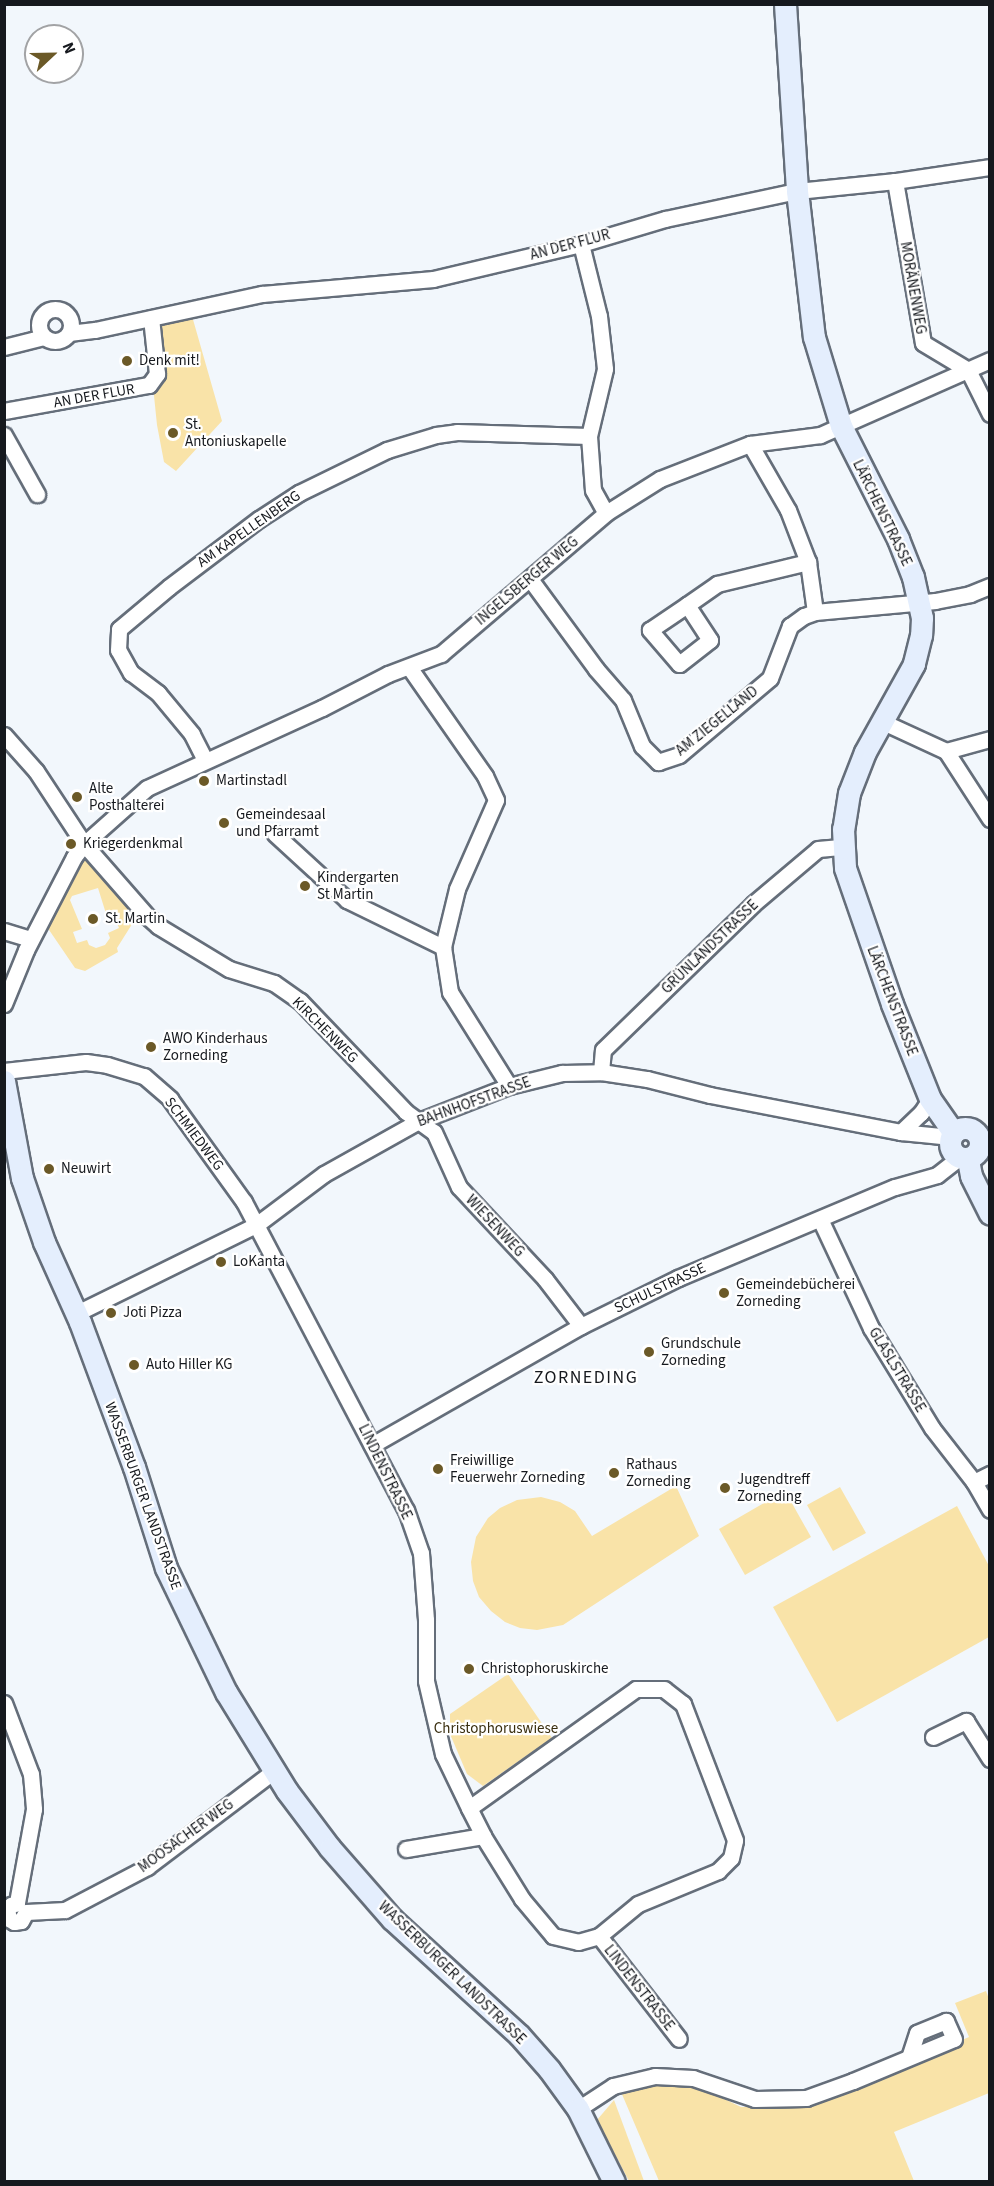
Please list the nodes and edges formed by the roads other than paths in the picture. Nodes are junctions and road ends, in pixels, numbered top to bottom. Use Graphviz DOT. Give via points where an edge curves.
graph roads {
  1 [pos="785,4"];
  2 [pos="990,167"];
  3 [pos="895,181"];
  4 [pos="797,191"];
  5 [pos="581,244"];
  6 [pos="151,318"];
  7 [pos="69,333"];
  8 [pos="44,337"];
  9 [pos="4,347"];
  10 [pos="990,360"];
  11 [pos="968,370"];
  12 [pos="4,411"];
  13 [pos="990,414"];
  14 [pos="841,426"];
  15 [pos="4,435"];
  16 [pos="589,436"];
  17 [pos="750,444"];
  18 [pos="37,494"];
  19 [pos="606,513"];
  20 [pos="808,562"];
  21 [pos="530,579"];
  22 [pos="990,586"];
  23 [pos="919,603"];
  24 [pos="687,605"];
  25 [pos="815,612"];
  26 [pos="409,667"];
  27 [pos="883,722"];
  28 [pos="4,735"];
  29 [pos="990,740"];
  30 [pos="946,751"];
  31 [pos="205,760"];
  32 [pos="990,819"];
  33 [pos="275,834"];
  34 [pos="84,844"];
  35 [pos="843,847"];
  36 [pos="4,931"];
  37 [pos="32,939"];
  38 [pos="443,947"];
  39 [pos="4,1004"];
  40 [pos="4,1071"];
  41 [pos="601,1072"];
  42 [pos="4,1081"];
  43 [pos="509,1086"];
  44 [pos="930,1098"];
  45 [pos="7,1112"];
  46 [pos="418,1121"];
  47 [pos="901,1132"];
  48 [pos="952,1135"];
  49 [pos="984,1139"];
  50 [pos="963,1159"];
  51 [pos="990,1214"];
  52 [pos="820,1219"];
  53 [pos="256,1225"];
  54 [pos="76,1313"];
  55 [pos="581,1326"];
  56 [pos="372,1445"];
  57 [pos="990,1474"];
  58 [pos="974,1482"];
  59 [pos="990,1510"];
  60 [pos="4,1703"];
  61 [pos="933,1737"];
  62 [pos="990,1759"];
  63 [pos="274,1771"];
  64 [pos="469,1808"];
  65 [pos="483,1836"];
  66 [pos="406,1849"];
  67 [pos="22,1908"];
  68 [pos="6,1919"];
  69 [pos="599,1936"];
  70 [pos="679,2039"];
  71 [pos="909,2057"];
  72 [pos="578,2109"];
  73 [pos="614,2181"];
  1 -- 4 [label="street, LÄRCHENSTRASSE"];
  2 -- 3 [label="street, AN DER FLUR"];
  3 -- 4 [label="street, AN DER FLUR"];
  3 -- 11 [label="street, MORÄNENWEG" via="923,343"];
  4 -- 5 [label="street, AN DER FLUR" via="665,219"];
  4 -- 14 [label="street, LÄRCHENSTRASSE" via="814,337"];
  5 -- 6 [label="street, AN DER FLUR" via="433,279 262,294"];
  5 -- 16 [label="street" via="599,316 605,369"];
  6 -- 7 [label="street, AN DER FLUR"];
  6 -- 12 [label="street, AN DER FLUR" via="157,374 149,385"];
  7 -- 8 [label="street, AN DER FLUR" via="58,341"];
  7 -- 8 [label="street" via="68,316 53,309 39,323"];
  8 -- 9 [label="street, AN DER FLUR"];
  10 -- 11 [label="street, INGELSBERGER WEG"];
  11 -- 13 [label="street"];
  11 -- 14 [label="street, INGELSBERGER WEG"];
  14 -- 17 [label="street, INGELSBERGER WEG" via="820,435"];
  14 -- 23 [label="street, LÄRCHENSTRASSE" via="898,538"];
  15 -- 18 [label="street"];
  16 -- 19 [label="street" via="593,490"];
  16 -- 31 [label="street, AM KAPELLENBERG" via="457,432 402,445 350,466 259,519 119,629 118,650 131,673 158,693 192,734"];
  17 -- 19 [label="street, INGELSBERGER WEG" via="660,479"];
  17 -- 20 [label="street" via="788,510"];
  19 -- 21 [label="street, INGELSBERGER WEG"];
  20 -- 24 [label="street" via="717,584"];
  20 -- 25 [label="street"];
  21 -- 25 [label="street, AM ZIEGELLAND" via="623,700 642,746 658,762 679,755 770,678 790,626"];
  21 -- 26 [label="street, INGELSBERGER WEG" via="441,654"];
  22 -- 23 [label="street, AM ZIEGELLAND" via="970,594"];
  23 -- 25 [label="street, AM ZIEGELLAND"];
  23 -- 27 [label="street, LÄRCHENSTRASSE" via="922,618 918,650"];
  26 -- 31 [label="street, INGELSBERGER WEG"];
  26 -- 38 [label="street" via="484,776 496,800 457,889"];
  27 -- 30 [label="street"];
  27 -- 35 [label="street, LÄRCHENSTRASSE" via="855,774 846,808"];
  28 -- 34 [label="street, KIRCHENWEG" via="36,771"];
  29 -- 30 [label="street"];
  30 -- 32 [label="street"];
  31 -- 34 [label="street, INGELSBERGER WEG" via="147,788"];
  33 -- 38 [label="street" via="347,900"];
  34 -- 37 [label="street, INGELSBERGER WEG" via="64,874"];
  34 -- 46 [label="street, KIRCHENWEG" via="158,926 229,969 274,984 300,1001"];
  35 -- 41 [label="street, GRÜNLANDSTRASSE" via="818,849 753,904 603,1050"];
  35 -- 44 [label="street, LÄRCHENSTRASSE" via="851,891"];
  36 -- 37 [label="street"];
  37 -- 39 [label="street, INGELSBERGER WEG"];
  38 -- 43 [label="street" via="450,992"];
  40 -- 53 [label="street, SCHMIEDWEG" via="86,1062 144,1076 170,1099 244,1202"];
  41 -- 43 [label="street, BAHNHOFSTRASSE" via="562,1073"];
  41 -- 47 [label="street, BAHNHOFSTRASSE"];
  42 -- 45 [label="street, WASSERBURGER LANDSTRASSE"];
  43 -- 46 [label="street, BAHNHOFSTRASSE"];
  44 -- 47 [label="street"];
  44 -- 48 [label="street, LÄRCHENSTRASSE"];
  45 -- 54 [label="street, WASSERBURGER LANDSTRASSE" via="31,1206"];
  46 -- 53 [label="street, BAHNHOFSTRASSE" via="324,1174"];
  46 -- 55 [label="street, WIESENWEG" via="434,1132 459,1187 545,1280"];
  47 -- 48 [label="street, BAHNHOFSTRASSE"];
  48 -- 49 [label="street" via="969,1128"];
  48 -- 50 [label="street" via="952,1150"];
  49 -- 50 [label="street" via="978,1154"];
  50 -- 51 [label="street"];
  50 -- 52 [label="street, SCHULSTRASSE" via="937,1176 895,1187"];
  52 -- 55 [label="street, SCHULSTRASSE" via="678,1278"];
  52 -- 58 [label="street, GLASLSTRASSE" via="871,1328 932,1428"];
  53 -- 54 [label="street, BAHNHOFSTRASSE"];
  53 -- 56 [label="street, LINDENSTRASSE"];
  54 -- 63 [label="street, WASSERBURGER LANDSTRASSE" via="134,1467 166,1568 226,1692"];
  55 -- 56 [label="street, SCHULSTRASSE"];
  56 -- 64 [label="street, LINDENSTRASSE" via="406,1510 421,1553 426,1681 443,1754"];
  57 -- 58 [label="street"];
  58 -- 59 [label="street, GLASLSTRASSE"];
  60 -- 67 [label="street" via="31,1774 34,1809"];
  61 -- 62 [label="street" via="966,1721"];
  63 -- 67 [label="street, MOOSACHER WEG" via="147,1867 65,1910"];
  63 -- 72 [label="street, WASSERBURGER LANDSTRASSE" via="330,1848 392,1920 519,2035"];
  64 -- 65 [label="street, LINDENSTRASSE"];
  64 -- 69 [label="street, LINDENSTRASSE" via="636,1689 664,1689 683,1704 735,1840 731,1858 718,1871 633,1906"];
  65 -- 66 [label="street"];
  65 -- 69 [label="street, LINDENSTRASSE" via="522,1899 553,1936 578,1942"];
  67 -- 68 [label="street" via="9,1907"];
  69 -- 70 [label="street, LINDENSTRASSE"];
  71 -- 72 [label="street" via="806,2098 755,2099 693,2078 655,2076 613,2086"];
  72 -- 73 [label="street, WASSERBURGER LANDSTRASSE"];
}
